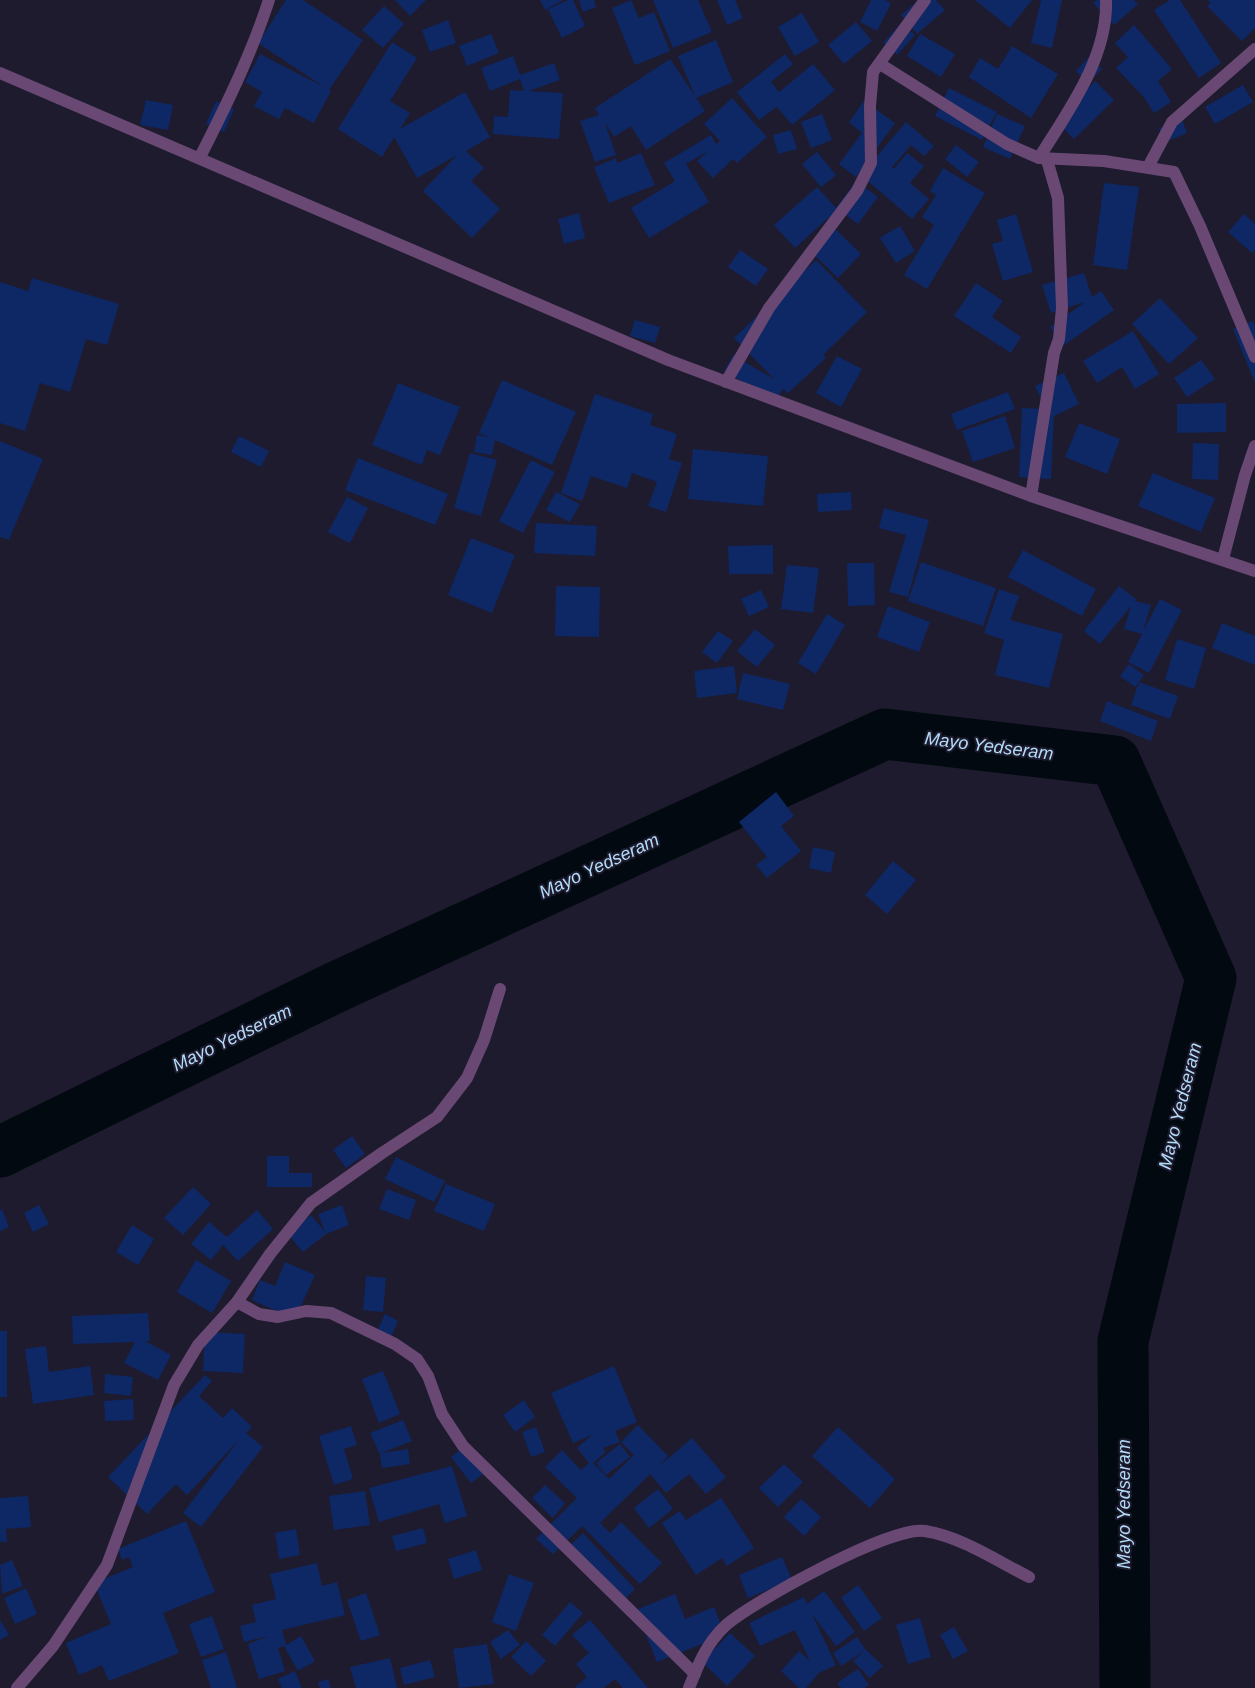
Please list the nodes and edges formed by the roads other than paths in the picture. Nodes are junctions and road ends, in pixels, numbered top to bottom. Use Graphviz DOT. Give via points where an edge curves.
graph roads {
  1 [pos="269,0"];
  2 [pos="925,0"];
  3 [pos="1106,0"];
  4 [pos="1255,49"];
  5 [pos="880,64"];
  6 [pos="0,73"];
  7 [pos="200,157"];
  8 [pos="1043,159"];
  9 [pos="1148,167"];
  10 [pos="1255,357"];
  11 [pos="726,382"];
  12 [pos="1255,446"];
  13 [pos="1031,496"];
  14 [pos="1223,560"];
  15 [pos="1255,571"];
  16 [pos="500,989"];
  17 [pos="237,1302"];
  18 [pos="1029,1578"];
  19 [pos="695,1674"];
  20 [pos="17,1688"];
  21 [pos="689,1688"];
  1 -- 7 [label="street" via="232,95"];
  2 -- 5 [label="street"];
  3 -- 8 [label="street" via="1102,34 1089,72"];
  4 -- 9 [label="street" via="1172,122"];
  5 -- 8 [label="street" via="1007,144"];
  5 -- 11 [label="street" via="873,72 871,163 857,191 769,308"];
  6 -- 7 [label="street"];
  7 -- 11 [label="street" via="668,360"];
  8 -- 9 [label="street" via="1077,159"];
  8 -- 13 [label="street" via="1058,198 1062,308"];
  9 -- 10 [label="street" via="1174,172"];
  11 -- 13 [label="street"];
  12 -- 14 [label="street"];
  13 -- 14 [label="street"];
  14 -- 15 [label="street"];
  16 -- 17 [label="street" via="484,1040 467,1078 437,1118 311,1203"];
  17 -- 19 [label="street" via="259,1314 278,1317 306,1311 331,1313 395,1344 417,1359 428,1376 442,1414 463,1446"];
  17 -- 20 [label="street" via="198,1345 174,1385 107,1565 53,1646"];
  18 -- 19 [label="street" via="956,1540 924,1530 886,1537 765,1599 725,1626 702,1654"];
  19 -- 21 [label="street"];
}
